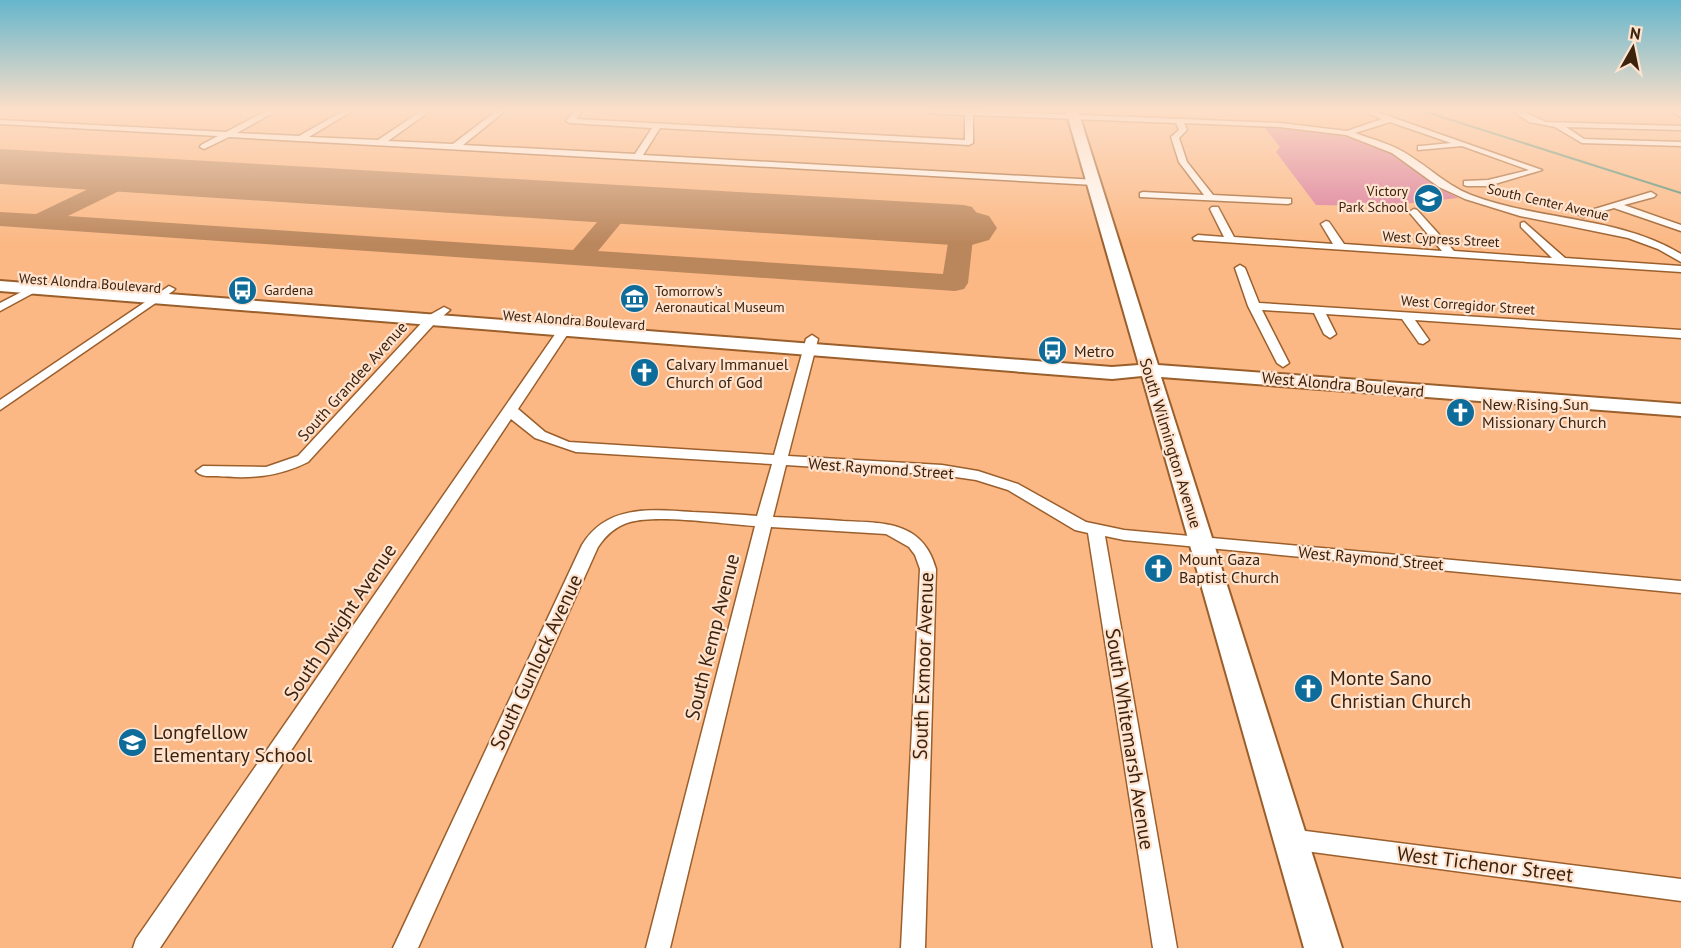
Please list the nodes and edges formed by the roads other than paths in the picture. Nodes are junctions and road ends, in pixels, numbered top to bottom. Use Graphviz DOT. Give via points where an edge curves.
graph roads {
  1 [pos="623,155"];
  2 [pos="1086,155"];
  3 [pos="1180,155"];
  4 [pos="1401,155"];
  5 [pos="1498,155"];
  6 [pos="638,156"];
  7 [pos="1094,182"];
  8 [pos="1467,183"];
  9 [pos="1143,195"];
  10 [pos="1651,195"];
  11 [pos="1210,197"];
  12 [pos="1288,201"];
  13 [pos="1614,205"];
  14 [pos="1215,209"];
  15 [pos="1414,212"];
  16 [pos="1582,214"];
  17 [pos="1326,224"];
  18 [pos="1524,225"];
  19 [pos="1681,228"];
  20 [pos="1198,238"];
  21 [pos="1231,241"];
  22 [pos="1341,248"];
  23 [pos="1451,254"];
  24 [pos="1681,260"];
  25 [pos="1563,261"];
  26 [pos="1240,268"];
  27 [pos="1681,269"];
  28 [pos="0,276"];
  29 [pos="0,286"];
  30 [pos="33,289"];
  31 [pos="162,294"];
  32 [pos="1254,306"];
  33 [pos="0,308"];
  34 [pos="1318,310"];
  35 [pos="438,315"];
  36 [pos="1406,316"];
  37 [pos="568,324"];
  38 [pos="1330,334"];
  39 [pos="1681,334"];
  40 [pos="1423,340"];
  41 [pos="811,344"];
  42 [pos="1283,363"];
  43 [pos="1148,370"];
  44 [pos="0,406"];
  45 [pos="511,410"];
  46 [pos="1681,410"];
  47 [pos="780,461"];
  48 [pos="203,471"];
  49 [pos="764,521"];
  50 [pos="1096,530"];
  51 [pos="1201,542"];
  52 [pos="1681,587"];
  53 [pos="1290,839"];
  54 [pos="1681,890"];
  55 [pos="145,948"];
  56 [pos="405,948"];
  57 [pos="658,948"];
  58 [pos="913,948"];
  59 [pos="1165,948"];
  60 [pos="1323,948"];
  1 -- 6 [label="street"];
  2 -- 7 [label="main road, South Wilmington Avenue"];
  3 -- 11 [label="street"];
  4 -- 24 [label="street, South Center Avenue" via="1442,185 1468,197 1520,213 1631,235 1662,247"];
  5 -- 8 [label="street" via="1538,170 1488,183"];
  6 -- 7 [label="street"];
  7 -- 43 [label="main road, South Wilmington Avenue"];
  9 -- 11 [label="street"];
  10 -- 13 [label="street"];
  11 -- 12 [label="street"];
  13 -- 16 [label="street"];
  13 -- 19 [label="street"];
  14 -- 21 [label="street"];
  15 -- 23 [label="street"];
  17 -- 22 [label="street"];
  18 -- 25 [label="street"];
  20 -- 21 [label="street, West Cypress Street"];
  21 -- 22 [label="street, West Cypress Street"];
  22 -- 23 [label="street, West Cypress Street"];
  23 -- 25 [label="street, West Cypress Street"];
  25 -- 27 [label="street, West Cypress Street"];
  26 -- 32 [label="street"];
  28 -- 31 [label="main road, West Alondra Boulevard"];
  29 -- 30 [label="main road, West Alondra Boulevard"];
  30 -- 31 [label="main road, West Alondra Boulevard"];
  30 -- 33 [label="street"];
  31 -- 35 [label="main road, West Alondra Boulevard"];
  31 -- 44 [label="street"];
  32 -- 34 [label="street, West Corregidor Street"];
  32 -- 42 [label="street"];
  34 -- 36 [label="street, West Corregidor Street"];
  34 -- 38 [label="street"];
  35 -- 37 [label="main road, West Alondra Boulevard"];
  35 -- 48 [label="street, South Grandee Avenue" via="303,459 283,470 261,474"];
  36 -- 39 [label="street, West Corregidor Street"];
  36 -- 40 [label="street"];
  37 -- 41 [label="main road, West Alondra Boulevard"];
  37 -- 45 [label="street, South Dwight Avenue"];
  41 -- 43 [label="main road, West Alondra Boulevard" via="1112,373"];
  41 -- 47 [label="street, South Kemp Avenue"];
  43 -- 46 [label="main road, West Alondra Boulevard"];
  43 -- 51 [label="main road, South Wilmington Avenue"];
  45 -- 47 [label="street, West Raymond Street" via="529,430 549,442 576,448"];
  45 -- 55 [label="street, South Dwight Avenue"];
  47 -- 49 [label="street, South Kemp Avenue"];
  47 -- 50 [label="street, West Raymond Street" via="942,470 978,477 1013,488 1081,526"];
  49 -- 56 [label="street, South Gunlock Avenue" via="648,514 613,522 599,531"];
  49 -- 57 [label="street, South Kemp Avenue"];
  49 -- 58 [label="street, South Exmoor Avenue" via="888,529 916,543 925,555 928,569"];
  50 -- 51 [label="street, West Raymond Street"];
  50 -- 59 [label="street, South Whitemarsh Avenue"];
  51 -- 52 [label="street, West Raymond Street"];
  51 -- 53 [label="main road, South Wilmington Avenue"];
  53 -- 54 [label="street, West Tichenor Street"];
  53 -- 60 [label="main road, South Wilmington Avenue"];
}
